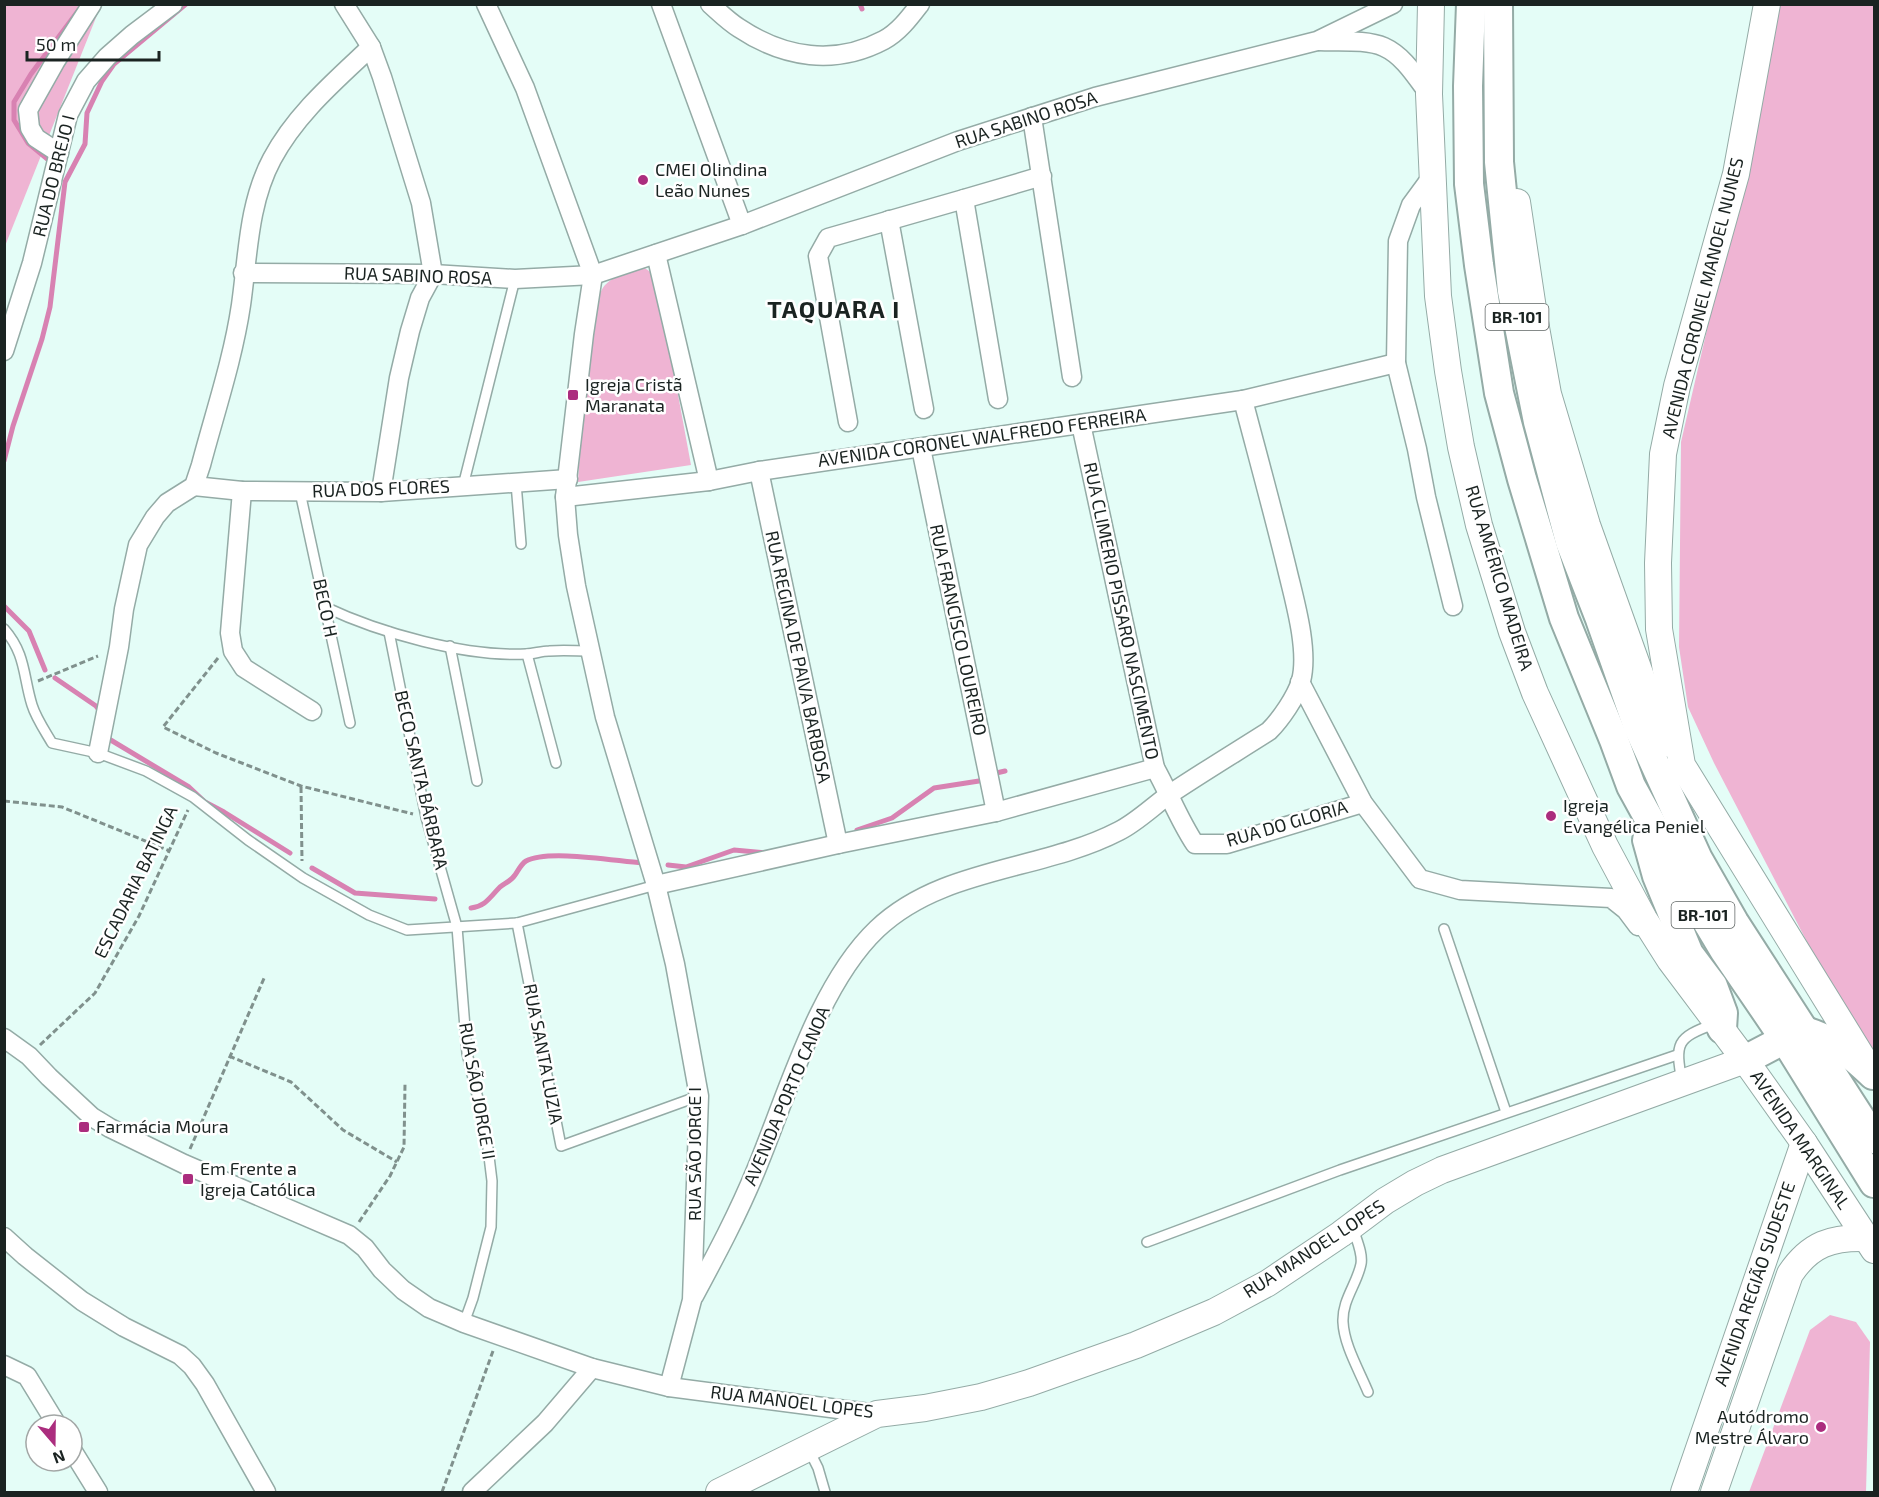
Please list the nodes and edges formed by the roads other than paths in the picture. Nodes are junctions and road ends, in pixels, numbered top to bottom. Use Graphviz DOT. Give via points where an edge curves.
graph roads {
  1 [pos="92,4"];
  2 [pos="173,4"];
  3 [pos="344,4"];
  4 [pos="486,4"];
  5 [pos="661,4"];
  6 [pos="710,4"];
  7 [pos="920,4"];
  8 [pos="1393,4"];
  9 [pos="1431,4"];
  10 [pos="1471,4"];
  11 [pos="1498,4"];
  12 [pos="1512,4"];
  13 [pos="1767,4"];
  14 [pos="1317,41"];
  15 [pos="371,47"];
  16 [pos="1429,94"];
  17 [pos="1032,117"];
  18 [pos="59,153"];
  19 [pos="1433,175"];
  20 [pos="1042,176"];
  21 [pos="964,199"];
  22 [pos="890,220"];
  23 [pos="742,225"];
  24 [pos="656,254"];
  25 [pos="243,273"];
  26 [pos="434,274"];
  27 [pos="593,274"];
  28 [pos="515,279"];
  29 [pos="4,351"];
  30 [pos="1396,363"];
  31 [pos="1072,377"];
  32 [pos="998,399"];
  33 [pos="1243,400"];
  34 [pos="924,409"];
  35 [pos="848,422"];
  36 [pos="1081,424"];
  37 [pos="921,448"];
  38 [pos="759,471"];
  39 [pos="568,479"];
  40 [pos="709,481"];
  41 [pos="516,483"];
  42 [pos="194,486"];
  43 [pos="463,486"];
  44 [pos="242,491"];
  45 [pos="300,492"];
  46 [pos="381,492"];
  47 [pos="565,497"];
  48 [pos="521,544"];
  49 [pos="1453,606"];
  50 [pos="325,607"];
  51 [pos="4,629"];
  52 [pos="389,632"];
  53 [pos="450,646"];
  54 [pos="591,651"];
  55 [pos="527,654"];
  56 [pos="1300,682"];
  57 [pos="312,711"];
  58 [pos="350,723"];
  59 [pos="98,753"];
  60 [pos="556,763"];
  61 [pos="1682,765"];
  62 [pos="1155,768"];
  63 [pos="477,781"];
  64 [pos="1631,786"];
  65 [pos="1170,794"];
  66 [pos="1363,803"];
  67 [pos="996,812"];
  68 [pos="838,844"];
  69 [pos="656,885"];
  70 [pos="517,923"];
  71 [pos="457,927"];
  72 [pos="1444,929"];
  73 [pos="1718,1024"];
  74 [pos="1793,1034"];
  75 [pos="4,1038"];
  76 [pos="1677,1055"];
  77 [pos="1745,1060"];
  78 [pos="1874,1077"];
  79 [pos="1682,1084"];
  80 [pos="699,1096"];
  81 [pos="1506,1112"];
  82 [pos="1875,1139"];
  83 [pos="1803,1143"];
  84 [pos="1875,1183"];
  85 [pos="1353,1226"];
  86 [pos="4,1237"];
  87 [pos="1148,1242"];
  88 [pos="1870,1244"];
  89 [pos="692,1300"];
  90 [pos="464,1323"];
  91 [pos="4,1365"];
  92 [pos="592,1368"];
  93 [pos="669,1387"];
  94 [pos="1368,1392"];
  95 [pos="50,1413"];
  96 [pos="877,1414"];
  97 [pos="808,1448"];
  98 [pos="84,1469"];
  99 [pos="98,1492"];
  100 [pos="266,1492"];
  101 [pos="472,1492"];
  102 [pos="719,1492"];
  103 [pos="825,1492"];
  104 [pos="1684,1492"];
  105 [pos="1714,1492"];
  1 -- 18 [label="street" via="27,110 36,138"];
  2 -- 18 [label="street, RUA DO BREJO I" via="132,34 86,81 68,115"];
  3 -- 15 [label="street"];
  4 -- 27 [label="street" via="525,88"];
  5 -- 23 [label="street"];
  6 -- 7 [label="street" via="738,28 761,40 799,55 831,57 885,40"];
  8 -- 14 [label="street, RUA SABINO ROSA"];
  9 -- 16 [label="street, RUA AMÉRICO MADEIRA"];
  10 -- 64 [label="main road, BR-101" via="1469,184 1499,393 1564,618"];
  11 -- 74 [label="main road, BR-101" via="1499,162 1512,291 1538,422 1570,542 1638,727 1698,859"];
  12 -- 61 [label="street" via="1508,108 1517,209 1548,394 1587,525 1648,696"];
  13 -- 61 [label="street, AVENIDA CORONEL MANOEL NUNES" via="1736,174 1677,386 1663,454 1659,629"];
  14 -- 16 [label="street, RUA SABINO ROSA" via="1383,47 1400,58"];
  14 -- 17 [label="street, RUA SABINO ROSA" via="1095,97"];
  15 -- 25 [label="street" via="318,97 291,128 272,159 260,186 248,233"];
  15 -- 26 [label="street" via="413,172"];
  16 -- 19 [label="street, RUA AMÉRICO MADEIRA"];
  17 -- 20 [label="street"];
  17 -- 23 [label="street, RUA SABINO ROSA" via="958,141"];
  18 -- 29 [label="street, RUA DO BREJO I" via="32,263"];
  19 -- 30 [label="street" via="1411,205 1398,241"];
  19 -- 73 [label="street, RUA AMÉRICO MADEIRA" via="1438,296 1459,436 1479,525 1512,632 1605,846 1670,960"];
  20 -- 21 [label="street"];
  20 -- 31 [label="street"];
  21 -- 22 [label="street"];
  21 -- 32 [label="street"];
  22 -- 34 [label="street"];
  22 -- 35 [label="street" via="828,238 818,256"];
  23 -- 24 [label="street, RUA SABINO ROSA"];
  24 -- 27 [label="street, RUA SABINO ROSA"];
  24 -- 40 [label="street"];
  25 -- 26 [label="street, RUA SABINO ROSA"];
  25 -- 42 [label="street" via="236,331"];
  26 -- 28 [label="street, RUA SABINO ROSA"];
  26 -- 46 [label="street" via="420,298 410,331"];
  27 -- 28 [label="street, RUA SABINO ROSA"];
  27 -- 39 [label="street, RUA SÃO JORGE I"];
  28 -- 43 [label="lane"];
  30 -- 33 [label="street, AVENIDA CORONEL WALFREDO FERREIRA"];
  30 -- 49 [label="street"];
  33 -- 36 [label="street, AVENIDA CORONEL WALFREDO FERREIRA"];
  33 -- 56 [label="street" via="1297,610"];
  36 -- 37 [label="street, AVENIDA CORONEL WALFREDO FERREIRA"];
  36 -- 62 [label="street, RUA CLIMERIO PISSARO NASCIMENTO"];
  37 -- 38 [label="street, AVENIDA CORONEL WALFREDO FERREIRA"];
  37 -- 67 [label="street, RUA FRANCISCO LOUREIRO"];
  38 -- 40 [label="street, AVENIDA CORONEL WALFREDO FERREIRA"];
  38 -- 68 [label="street, RUA REGINA DE PAIVA BARBOSA"];
  39 -- 41 [label="street, RUA DOS FLORES"];
  39 -- 47 [label="street, RUA SÃO JORGE I"];
  40 -- 47 [label="street, AVENIDA CORONEL WALFREDO FERREIRA"];
  41 -- 43 [label="street, RUA DOS FLORES"];
  41 -- 48 [label="lane"];
  42 -- 44 [label="street, RUA DOS FLORES"];
  42 -- 59 [label="street" via="167,503 138,545"];
  43 -- 46 [label="street, RUA DOS FLORES"];
  44 -- 45 [label="street, RUA DOS FLORES"];
  44 -- 57 [label="street" via="231,642 236,658 244,668"];
  45 -- 46 [label="street, RUA DOS FLORES"];
  45 -- 50 [label="lane, BECO H"];
  47 -- 54 [label="street, RUA SÃO JORGE I" via="575,578"];
  50 -- 52 [label="lane"];
  50 -- 58 [label="lane, BECO H"];
  51 -- 59 [label="lane" via="16,643 32,706 52,743"];
  52 -- 53 [label="lane"];
  52 -- 71 [label="lane, BECO SANTA BÁRBARA" via="426,817"];
  53 -- 55 [label="lane" via="487,653"];
  53 -- 63 [label="lane"];
  54 -- 55 [label="lane"];
  54 -- 69 [label="street, RUA SÃO JORGE I" via="605,717"];
  55 -- 60 [label="lane"];
  56 -- 65 [label="street, AVENIDA PORTO CANOA" via="1280,719 1269,730"];
  56 -- 66 [label="street"];
  59 -- 71 [label="lane" via="146,771 193,797 303,878 369,915 407,930"];
  61 -- 78 [label="street, AVENIDA CORONEL MANOEL NUNES"];
  62 -- 65 [label="street, RUA CLIMERIO PISSARO NASCIMENTO"];
  62 -- 67 [label="street"];
  64 -- 73 [label="main road" via="1657,876 1689,954 1713,987 1723,1013"];
  64 -- 74 [label="main road, BR-101" via="1724,950"];
  65 -- 66 [label="street, RUA DO GLORIA" via="1195,844 1227,844"];
  65 -- 89 [label="street, AVENIDA PORTO CANOA" via="1119,831 1065,852 940,889 877,929 847,965 814,1026 740,1209"];
  66 -- 73 [label="street" via="1420,879 1460,890 1611,898 1618,902 1689,1001"];
  67 -- 68 [label="street"];
  68 -- 69 [label="street"];
  69 -- 70 [label="lane"];
  69 -- 80 [label="street, RUA SÃO JORGE I"];
  70 -- 71 [label="lane"];
  70 -- 80 [label="lane, RUA SANTA LUZIA" via="561,1146"];
  71 -- 90 [label="lane, RUA SÃO JORGE II" via="467,1053 486,1132 492,1180 491,1227"];
  72 -- 81 [label="lane"];
  73 -- 76 [label="lane" via="1683,1039"];
  73 -- 77 [label="street, RUA AMÉRICO MADEIRA"];
  74 -- 77 [label="main road"];
  74 -- 78 [label="main road" via="1827,1038"];
  74 -- 82 [label="main road, BR-101"];
  74 -- 84 [label="main road, BR-101"];
  75 -- 90 [label="street, RUA MANOEL LOPES" via="29,1056 92,1117 183,1164 350,1235 403,1290 429,1308"];
  76 -- 79 [label="lane"];
  76 -- 81 [label="lane"];
  77 -- 79 [label="street, RUA MANOEL LOPES"];
  77 -- 83 [label="street, AVENIDA MARGINAL"];
  79 -- 85 [label="street, RUA MANOEL LOPES" via="1442,1170 1385,1201"];
  80 -- 89 [label="street, RUA SÃO JORGE I"];
  81 -- 87 [label="lane"];
  83 -- 88 [label="street, AVENIDA MARGINAL"];
  83 -- 104 [label="street, AVENIDA REGIÃO SUDESTE"];
  85 -- 94 [label="lane" via="1361,1264 1346,1300 1343,1320 1346,1338"];
  85 -- 96 [label="street, RUA MANOEL LOPES" via="1268,1283 1214,1312 1136,1345 981,1396"];
  86 -- 100 [label="street" via="82,1301 180,1355 192,1366"];
  88 -- 105 [label="street, AVENIDA REGIÃO SUDESTE" via="1836,1239 1806,1255 1790,1274"];
  89 -- 93 [label="street, RUA SÃO JORGE I"];
  90 -- 92 [label="street, RUA MANOEL LOPES"];
  91 -- 95 [label="street" via="27,1376"];
  92 -- 93 [label="street, RUA MANOEL LOPES"];
  92 -- 101 [label="street" via="545,1423"];
  93 -- 96 [label="street, RUA MANOEL LOPES"];
  96 -- 97 [label="street"];
  97 -- 102 [label="street"];
  97 -- 103 [label="lane"];
  98 -- 99 [label="street"];
}
